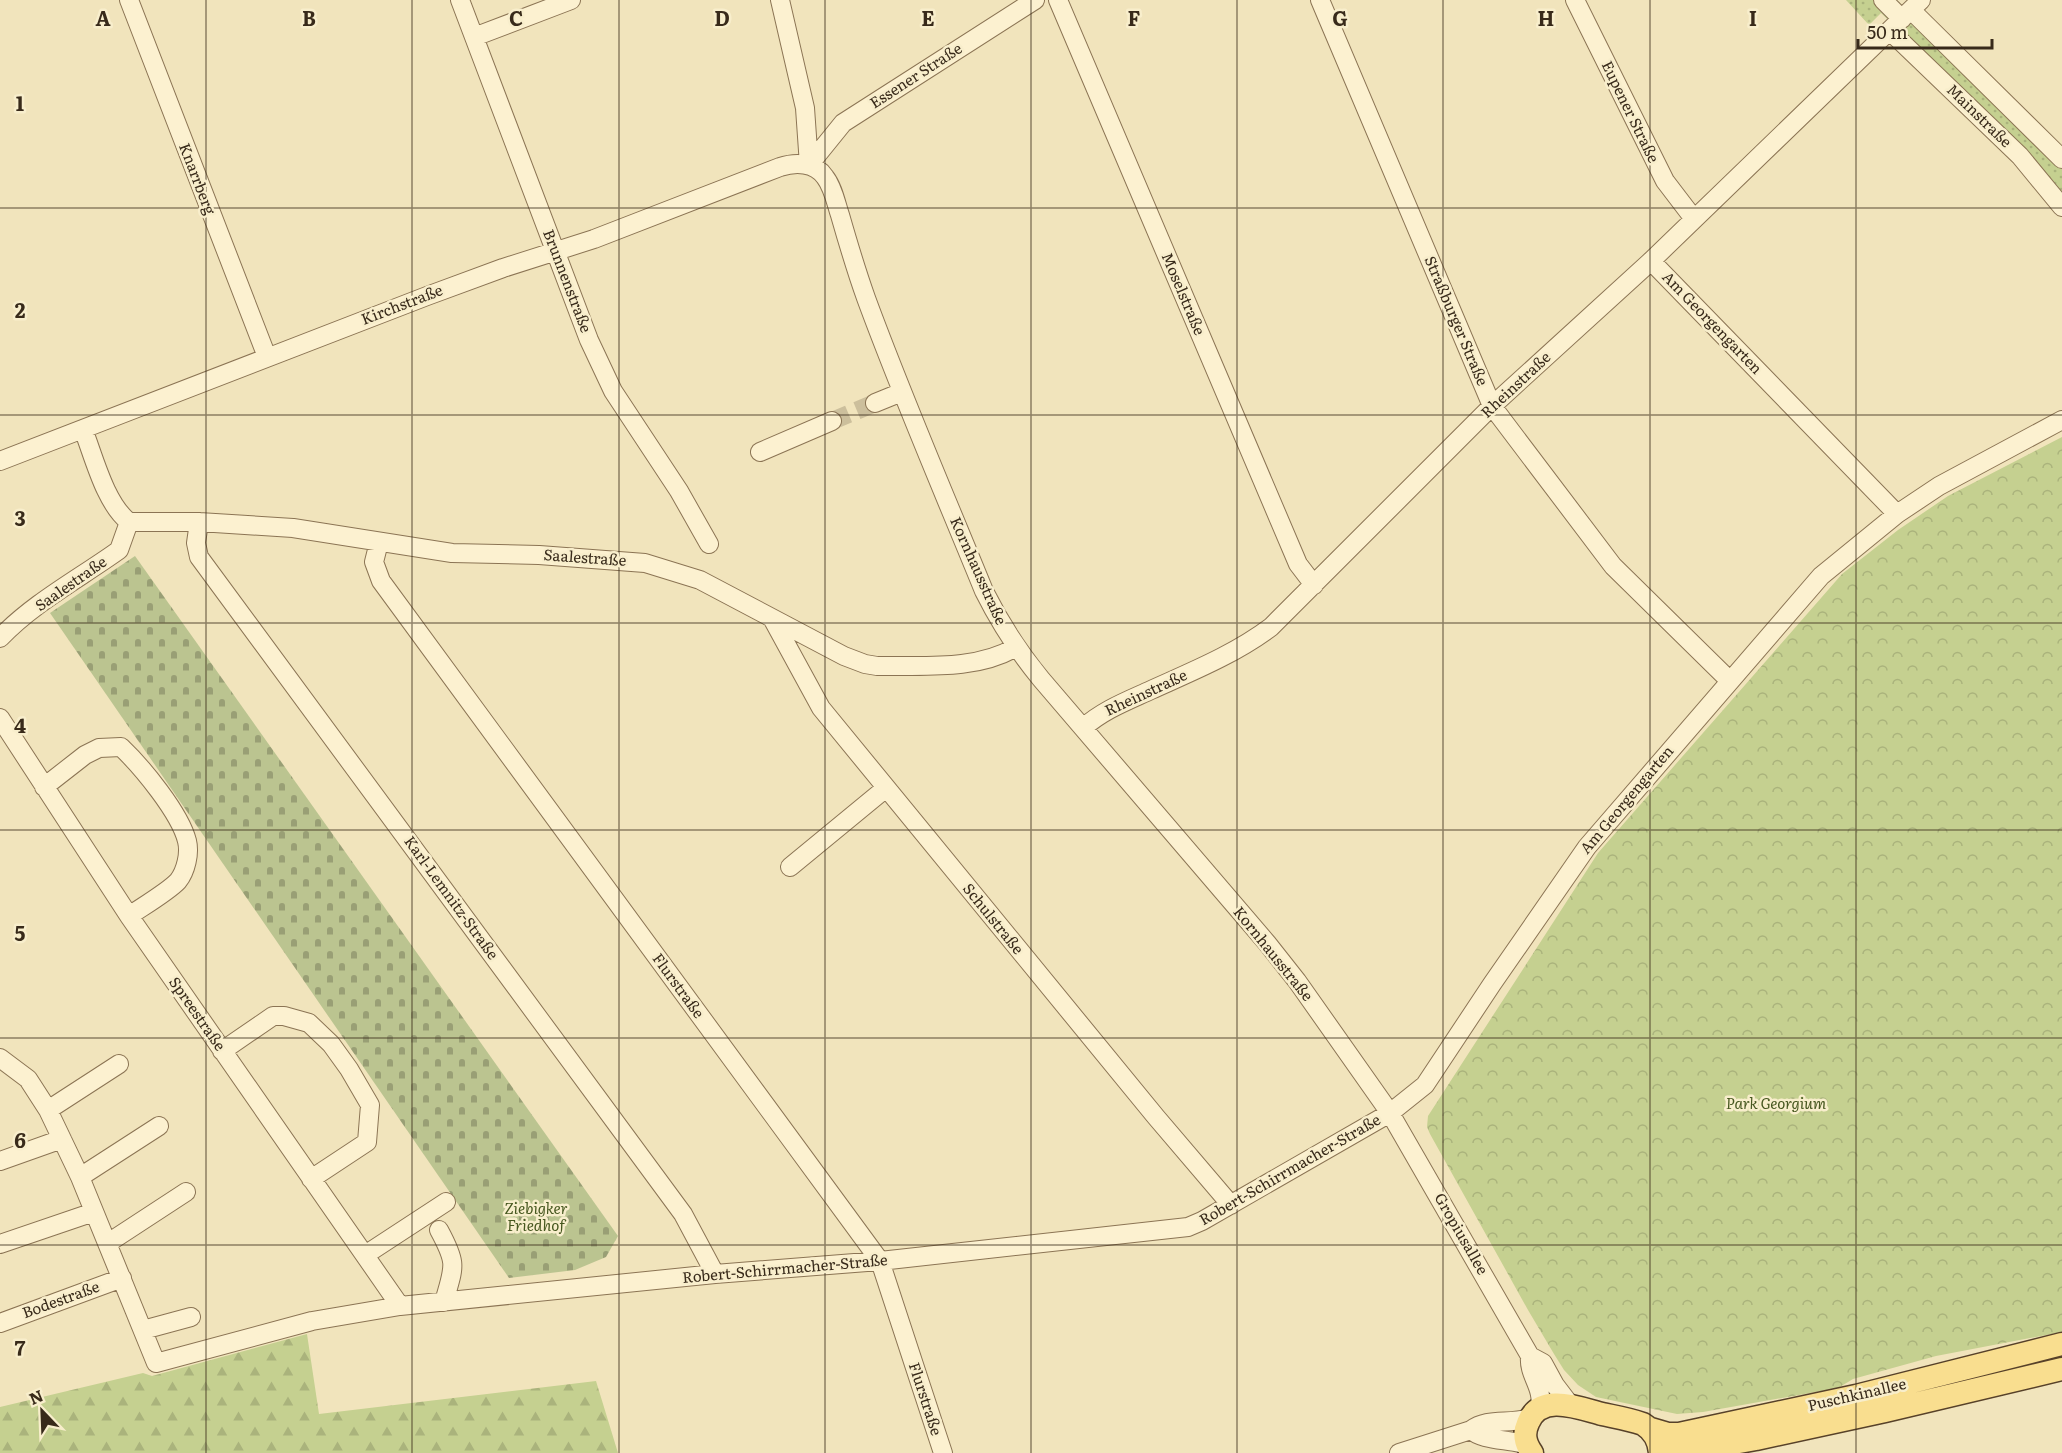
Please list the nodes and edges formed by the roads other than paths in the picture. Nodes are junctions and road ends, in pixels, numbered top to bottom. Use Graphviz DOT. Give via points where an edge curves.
graph roads {
  1 [pos="129,0"];
  2 [pos="460,0"];
  3 [pos="571,0"];
  4 [pos="780,0"];
  5 [pos="1035,0"];
  6 [pos="1058,0"];
  7 [pos="1320,0"];
  8 [pos="1575,0"];
  9 [pos="1883,0"];
  10 [pos="1906,15"];
  11 [pos="474,37"];
  12 [pos="2062,159"];
  13 [pos="809,165"];
  14 [pos="2062,207"];
  15 [pos="1694,219"];
  16 [pos="557,251"];
  17 [pos="1651,261"];
  18 [pos="267,357"];
  19 [pos="902,392"];
  20 [pos="875,403"];
  21 [pos="1492,406"];
  22 [pos="2062,420"];
  23 [pos="832,422"];
  24 [pos="83,429"];
  25 [pos="760,452"];
  26 [pos="0,461"];
  27 [pos="1897,514"];
  28 [pos="129,522"];
  29 [pos="199,522"];
  30 [pos="379,542"];
  31 [pos="709,544"];
  32 [pos="1314,585"];
  33 [pos="773,620"];
  34 [pos="0,638"];
  35 [pos="1016,647"];
  36 [pos="1729,680"];
  37 [pos="0,718"];
  38 [pos="1083,728"];
  39 [pos="44,787"];
  40 [pos="886,788"];
  41 [pos="790,867"];
  42 [pos="129,916"];
  43 [pos="222,1051"];
  44 [pos="0,1058"];
  45 [pos="119,1064"];
  46 [pos="48,1110"];
  47 [pos="1390,1113"];
  48 [pos="159,1126"];
  49 [pos="62,1139"];
  50 [pos="0,1161"];
  51 [pos="80,1177"];
  52 [pos="311,1179"];
  53 [pos="186,1192"];
  54 [pos="446,1202"];
  55 [pos="1231,1205"];
  56 [pos="94,1212"];
  57 [pos="439,1230"];
  58 [pos="108,1243"];
  59 [pos="0,1244"];
  60 [pos="365,1255"];
  61 [pos="880,1261"];
  62 [pos="715,1274"];
  63 [pos="122,1278"];
  64 [pos="444,1302"];
  65 [pos="400,1306"];
  66 [pos="191,1317"];
  67 [pos="0,1323"];
  68 [pos="144,1330"];
  69 [pos="2062,1344"];
  70 [pos="1530,1356"];
  71 [pos="2062,1369"];
  72 [pos="1570,1406"];
  73 [pos="1535,1413"];
  74 [pos="1651,1429"];
  75 [pos="1471,1430"];
  76 [pos="1530,1451"];
  77 [pos="943,1453"];
  78 [pos="1399,1453"];
  79 [pos="1660,1453"];
  80 [pos="1677,1453"];
  1 -- 18 [label="street, Knarrberg"];
  2 -- 11 [label="street, Brunnenstraße"];
  3 -- 11 [label="street"];
  4 -- 13 [label="street" via="805,108"];
  5 -- 13 [label="street, Essener Straße" via="843,123"];
  6 -- 32 [label="street, Moselstraße" via="1298,564"];
  7 -- 21 [label="street, Straßburger Straße"];
  8 -- 15 [label="street, Eupener Straße" via="1665,181"];
  9 -- 10 [label="street, Mainstraße"];
  10 -- 12 [label="street, Mainstraße"];
  10 -- 14 [label="street, Mainstraße"];
  10 -- 15 [label="street, Rheinstraße"];
  11 -- 16 [label="street, Brunnenstraße"];
  13 -- 16 [label="street, Kirchstraße" via="780,167"];
  13 -- 19 [label="street, Kornhausstraße" via="819,170 830,185 859,278"];
  15 -- 17 [label="street, Rheinstraße"];
  16 -- 18 [label="street, Kirchstraße"];
  16 -- 31 [label="street, Brunnenstraße" via="613,391"];
  17 -- 21 [label="street, Rheinstraße"];
  17 -- 27 [label="street, Am Georgengarten"];
  18 -- 24 [label="street, Kirchstraße"];
  19 -- 20 [label="street"];
  19 -- 35 [label="street, Kornhausstraße" via="984,591"];
  21 -- 32 [label="street, Rheinstraße"];
  21 -- 36 [label="street, Straßburger Straße" via="1613,567"];
  22 -- 27 [label="street, Am Georgengarten" via="1939,486"];
  23 -- 25 [label="street"];
  24 -- 26 [label="street, Kirchstraße"];
  24 -- 28 [label="street" via="114,505"];
  27 -- 36 [label="street, Am Georgengarten" via="1821,576"];
  28 -- 29 [label="street, Saalestraße"];
  28 -- 34 [label="street, Saalestraße" via="119,550 46,600"];
  29 -- 30 [label="street, Saalestraße" via="293,528"];
  29 -- 62 [label="street, Karl-Lemnitz-Straße" via="199,557 683,1214"];
  30 -- 33 [label="street, Saalestraße" via="452,553 645,563 700,580"];
  30 -- 61 [label="street, Flurstraße" via="374,562 381,581"];
  32 -- 38 [label="street, Rheinstraße" via="1257,637 1105,711"];
  33 -- 35 [label="street, Saalestraße" via="854,661 877,666 987,660"];
  33 -- 40 [label="street, Schulstraße" via="821,708"];
  35 -- 38 [label="street, Kornhausstraße"];
  36 -- 47 [label="street, Am Georgengarten" via="1587,847 1435,1073"];
  37 -- 39 [label="street, Spreestraße"];
  38 -- 47 [label="street, Kornhausstraße" via="1267,943"];
  39 -- 42 [label="street, Spreestraße"];
  39 -- 42 [label="street" via="85,755 99,748 121,747 179,820 188,842 185,867 178,881"];
  40 -- 41 [label="street"];
  40 -- 55 [label="street, Schulstraße"];
  42 -- 43 [label="street, Spreestraße"];
  43 -- 52 [label="street, Spreestraße"];
  43 -- 52 [label="street" via="273,1016 284,1016 309,1023 349,1069 370,1105 366,1142"];
  44 -- 46 [label="street" via="28,1079"];
  45 -- 46 [label="street"];
  46 -- 49 [label="street"];
  47 -- 55 [label="street, Robert-Schirrmacher-Straße"];
  47 -- 70 [label="street, Gropiusallee"];
  48 -- 51 [label="street"];
  49 -- 50 [label="street"];
  49 -- 51 [label="street"];
  51 -- 56 [label="street"];
  52 -- 60 [label="street, Spreestraße"];
  53 -- 58 [label="street"];
  54 -- 60 [label="street"];
  55 -- 61 [label="street, Robert-Schirrmacher-Straße" via="1172,1231"];
  56 -- 58 [label="street"];
  56 -- 59 [label="street"];
  57 -- 64 [label="street" via="454,1267"];
  58 -- 63 [label="street"];
  60 -- 65 [label="street, Spreestraße"];
  61 -- 62 [label="street, Robert-Schirrmacher-Straße"];
  61 -- 77 [label="street, Flurstraße"];
  62 -- 64 [label="street, Robert-Schirrmacher-Straße"];
  63 -- 67 [label="street, Bodestraße"];
  63 -- 68 [label="street"];
  64 -- 65 [label="street, Robert-Schirrmacher-Straße"];
  65 -- 68 [label="street, Robert-Schirrmacher-Straße" via="312,1321 156,1363"];
  66 -- 68 [label="street"];
  69 -- 74 [label="main road, Puschkinallee" via="1747,1421 1679,1434"];
  70 -- 72 [label="street, Gropiusallee" via="1543,1363"];
  70 -- 73 [label="street, Gropiusallee" via="1529,1367 1542,1397"];
  71 -- 80 [label="main road, Puschkinallee" via="1886,1412"];
  72 -- 73 [label="main road, Puschkinallee" via="1555,1404"];
  72 -- 74 [label="main road, Puschkinallee" via="1632,1420"];
  73 -- 75 [label="street" via="1506,1423 1479,1424"];
  73 -- 76 [label="main road" via="1525,1433"];
  74 -- 79 [label="main road"];
  75 -- 76 [label="street" via="1476,1435 1515,1441"];
  75 -- 78 [label="street"];
}
